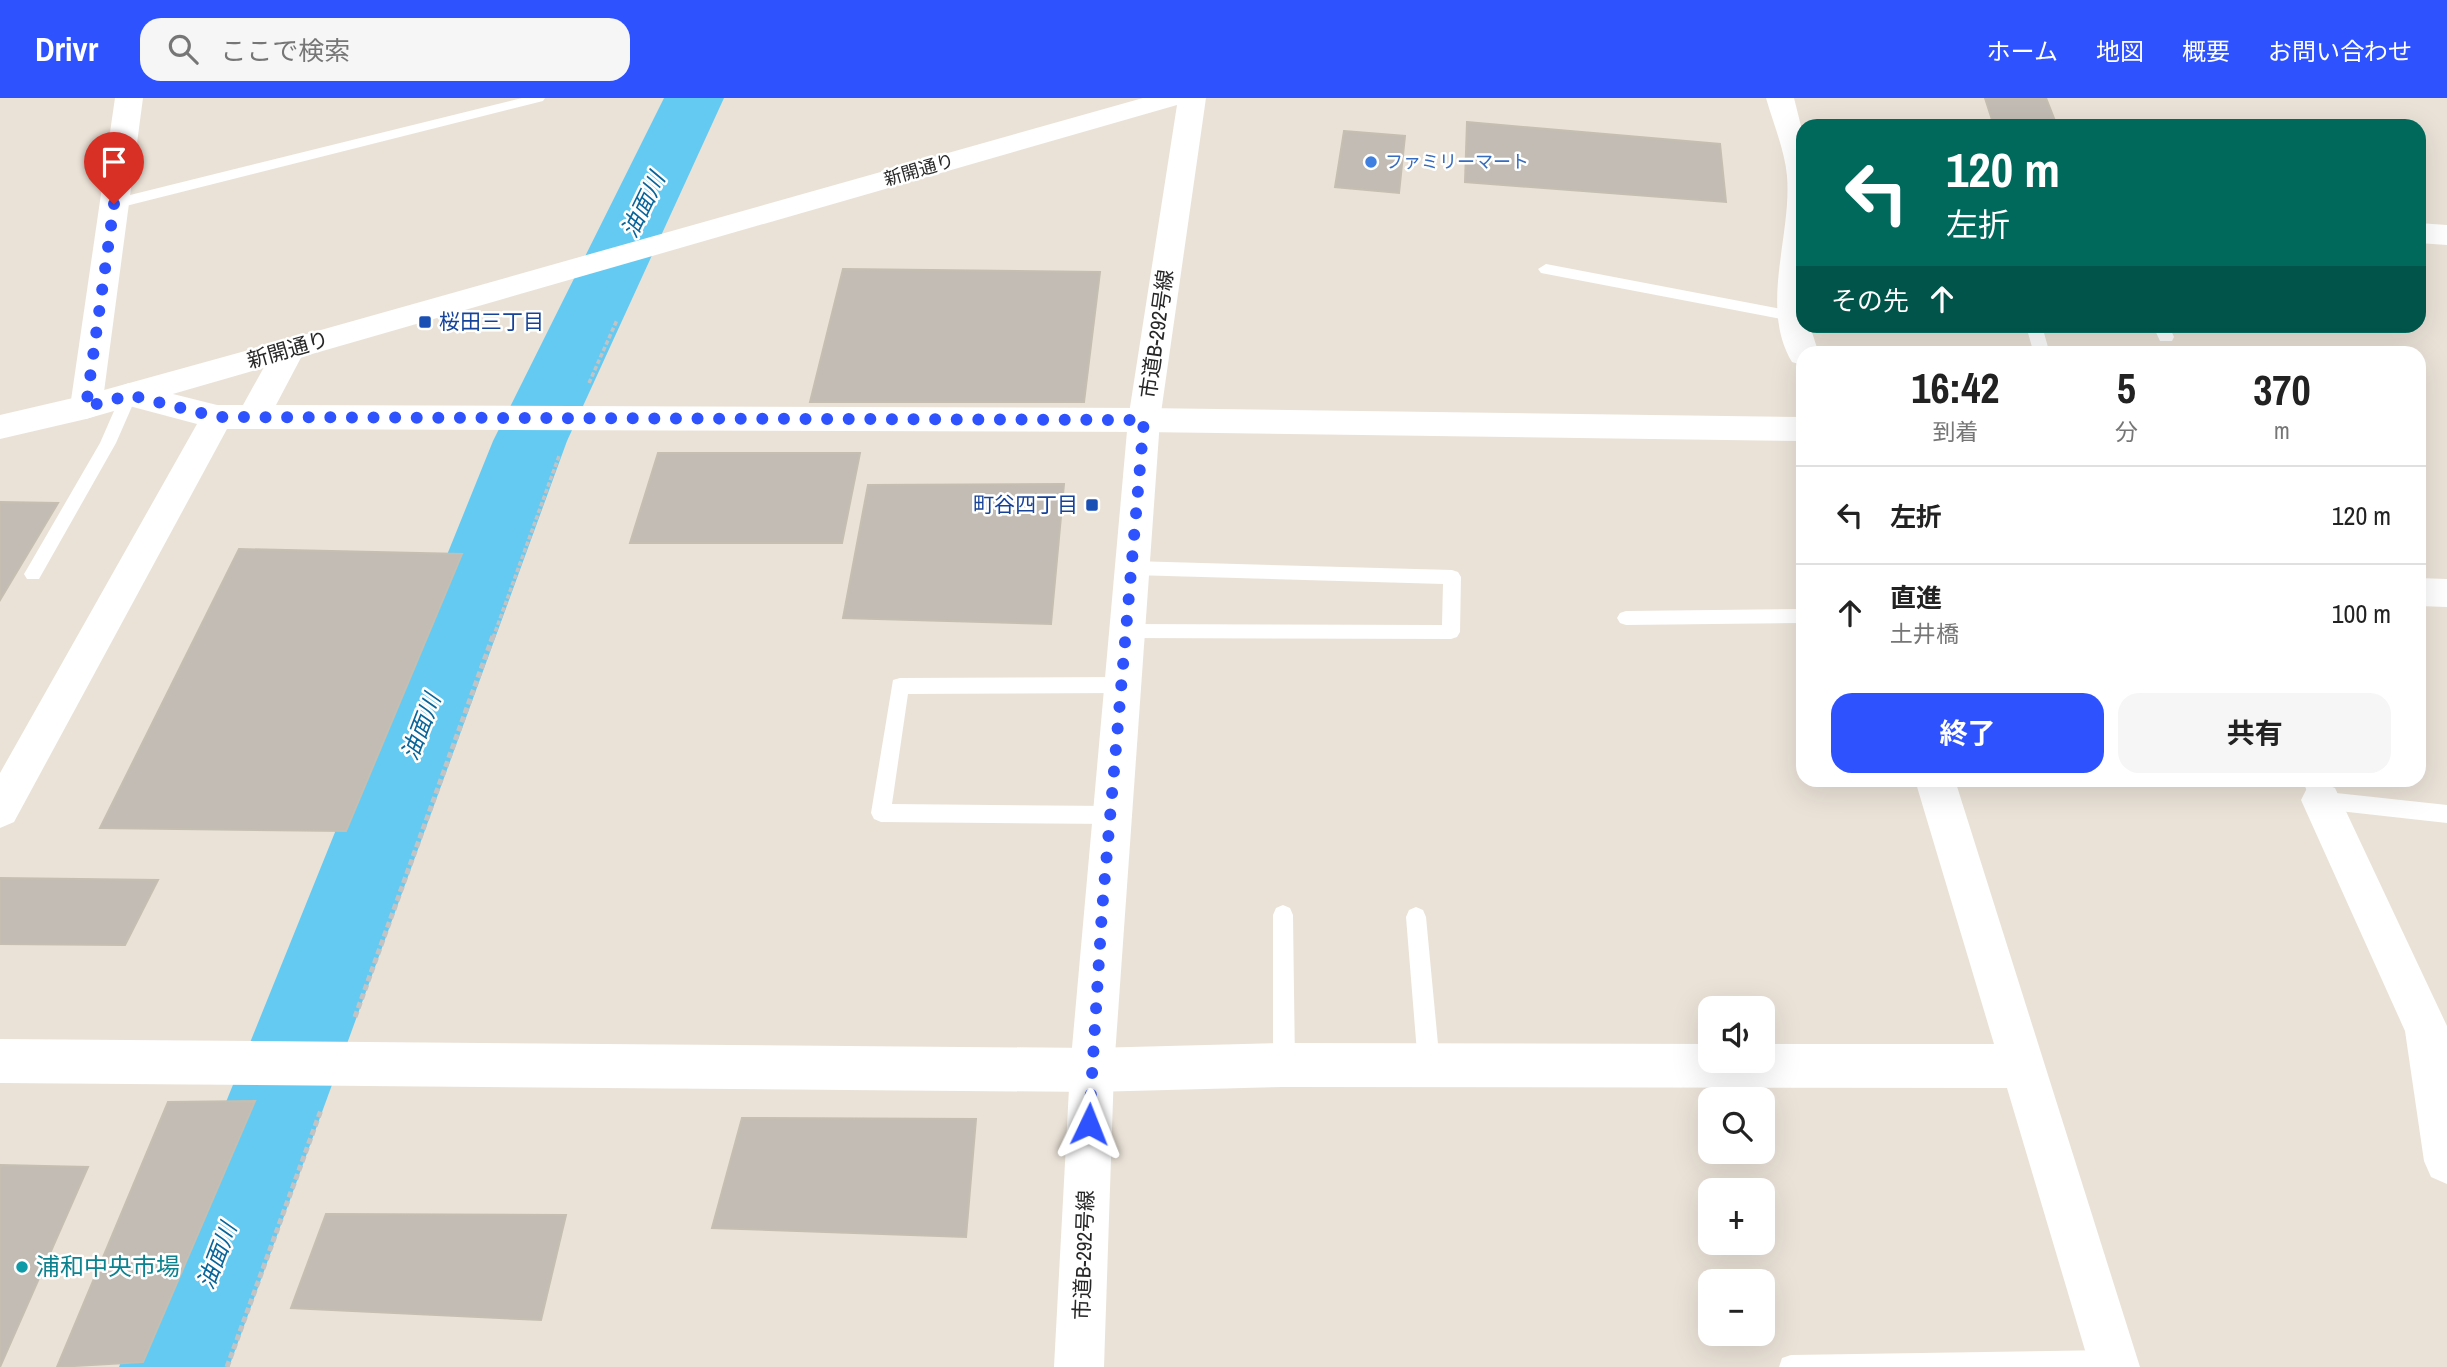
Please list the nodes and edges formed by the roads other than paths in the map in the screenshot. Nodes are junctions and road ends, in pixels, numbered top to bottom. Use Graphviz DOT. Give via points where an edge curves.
graph roads {
  1 [pos="129,98"];
  2 [pos="538,98"];
  3 [pos="1173,98"];
  4 [pos="1192,98"];
  5 [pos="1780,98"];
  6 [pos="1796,155"];
  7 [pos="114,204"];
  8 [pos="2426,234"];
  9 [pos="2447,235"];
  10 [pos="1796,260"];
  11 [pos="1546,269"];
  12 [pos="1792,316"];
  13 [pos="1796,330"];
  14 [pos="289,350"];
  15 [pos="130,395"];
  16 [pos="86,407"];
  17 [pos="217,417"];
  18 [pos="253,417"];
  19 [pos="1144,420"];
  20 [pos="0,427"];
  21 [pos="1796,429"];
  22 [pos="1132,568"];
  23 [pos="33,574"];
  24 [pos="2426,592"];
  25 [pos="2447,593"];
  26 [pos="1796,616"];
  27 [pos="1626,618"];
  28 [pos="1128,631"];
  29 [pos="1121,685"];
  30 [pos="1937,787"];
  31 [pos="2316,790"];
  32 [pos="0,810"];
  33 [pos="2447,814"];
  34 [pos="1110,816"];
  35 [pos="1283,915"];
  36 [pos="1416,917"];
  37 [pos="0,1061"];
  38 [pos="1284,1065"];
  39 [pos="1429,1065"];
  40 [pos="2023,1066"];
  41 [pos="1091,1070"];
  42 [pos="2447,1161"];
  43 [pos="2114,1364"];
  44 [pos="1079,1367"];
  45 [pos="1791,1367"];
  1 -- 7 [label="street"];
  2 -- 7 [label="lane"];
  3 -- 14 [label="street, 新開通り"];
  4 -- 19 [label="street, 市道B-292号線"];
  5 -- 6 [label="street"];
  7 -- 16 [label="street"];
  8 -- 9 [label="street"];
  10 -- 12 [label="street"];
  11 -- 12 [label="lane"];
  12 -- 13 [label="street"];
  14 -- 15 [label="street, 新開通り"];
  14 -- 18 [label="street"];
  15 -- 16 [label="street, 新開通り"];
  15 -- 17 [label="street"];
  15 -- 23 [label="lane" via="108,443"];
  16 -- 20 [label="street, 新開通り"];
  17 -- 18 [label="street"];
  17 -- 32 [label="street"];
  18 -- 19 [label="street"];
  19 -- 21 [label="street"];
  19 -- 22 [label="street, 市道B-292号線"];
  22 -- 28 [label="street, 市道B-292号線"];
  22 -- 28 [label="lane" via="1452,577 1451,632"];
  24 -- 25 [label="street"];
  26 -- 27 [label="lane"];
  28 -- 29 [label="street, 市道B-292号線"];
  29 -- 34 [label="street, 市道B-292号線"];
  29 -- 34 [label="lane" via="900,687 881,813"];
  30 -- 40 [label="street"];
  31 -- 33 [label="lane"];
  31 -- 42 [label="street" via="2427,1030"];
  34 -- 41 [label="street, 市道B-292号線"];
  35 -- 38 [label="lane"];
  36 -- 39 [label="lane"];
  37 -- 41 [label="street"];
  38 -- 39 [label="street"];
  38 -- 41 [label="street"];
  39 -- 40 [label="street"];
  40 -- 43 [label="street"];
  41 -- 44 [label="street, 市道B-292号線"];
  43 -- 45 [label="lane"];
}
